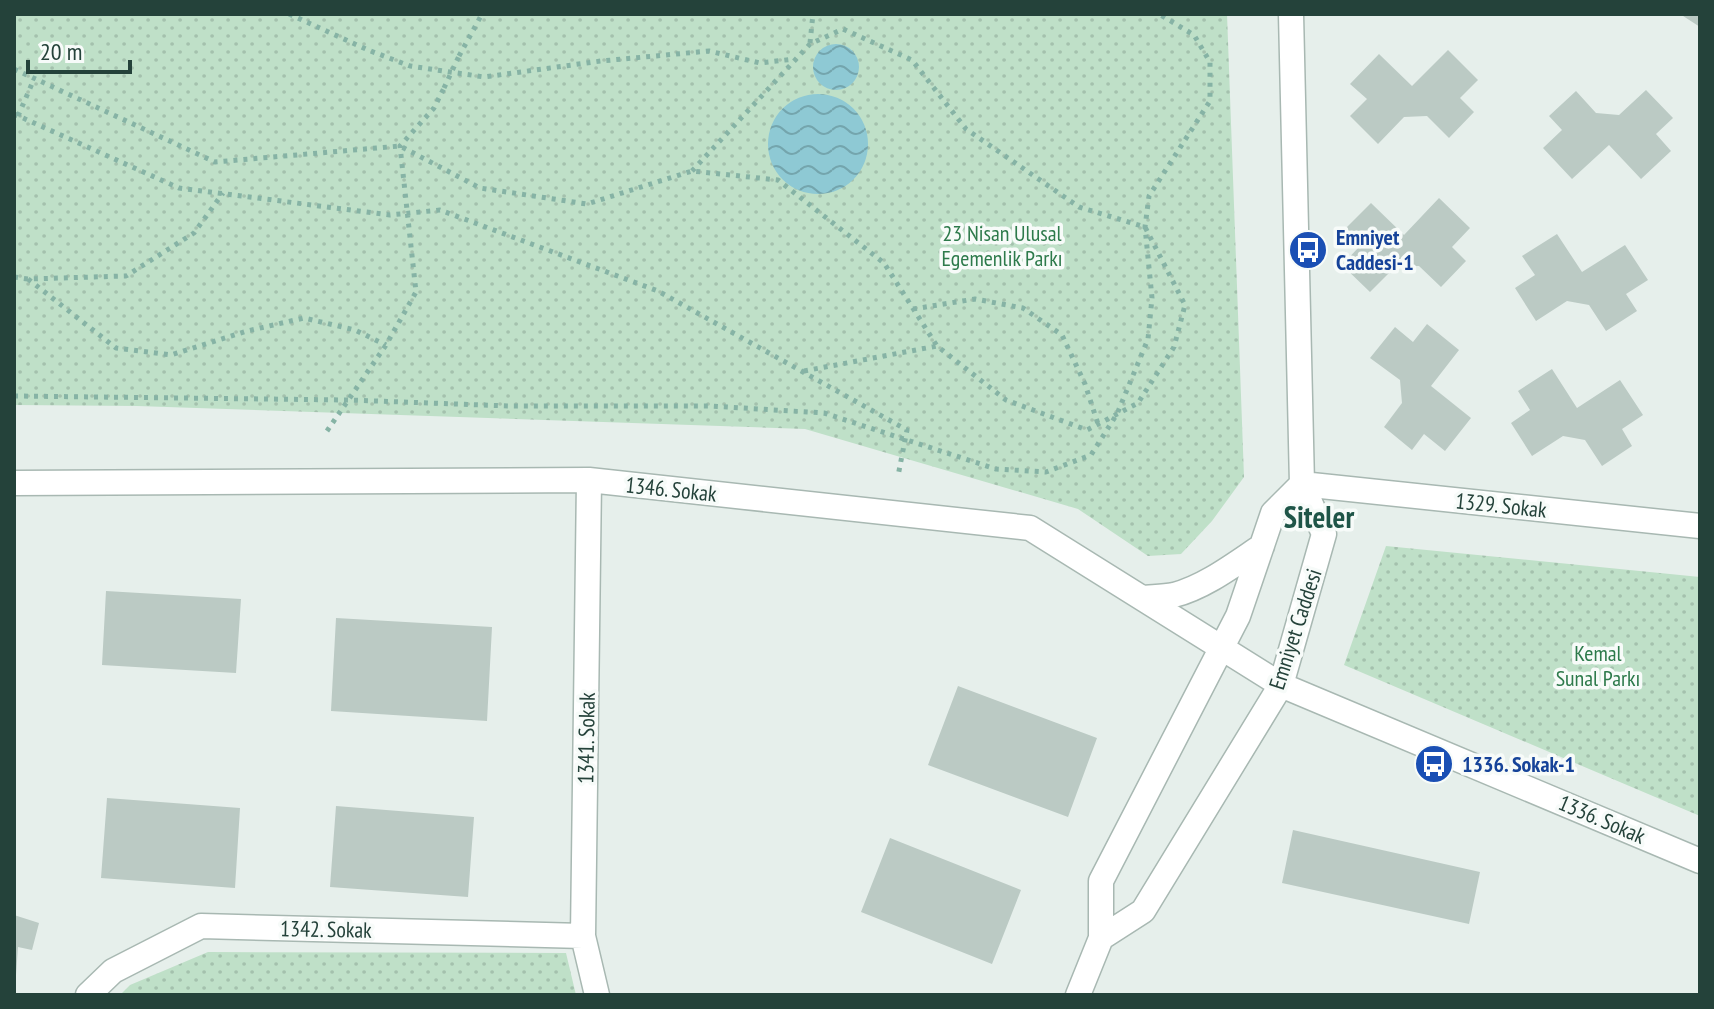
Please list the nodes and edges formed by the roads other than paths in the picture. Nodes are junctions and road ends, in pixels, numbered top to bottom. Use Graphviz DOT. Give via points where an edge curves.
graph roads {
  1 [pos="1291,14"];
  2 [pos="589,480"];
  3 [pos="14,483"];
  4 [pos="1302,484"];
  5 [pos="1700,526"];
  6 [pos="1262,546"];
  7 [pos="1142,598"];
  8 [pos="1222,648"];
  9 [pos="1281,685"];
  10 [pos="1700,861"];
  11 [pos="583,936"];
  12 [pos="1101,938"];
  13 [pos="88,995"];
  14 [pos="597,995"];
  15 [pos="1078,995"];
  1 -- 4 [label="street, Emniyet Caddesi"];
  2 -- 3 [label="street, 1346. Sokak"];
  2 -- 7 [label="street, 1346. Sokak" via="1030,528"];
  2 -- 11 [label="street, 1341. Sokak"];
  4 -- 5 [label="street, 1329. Sokak"];
  4 -- 6 [label="street" via="1273,513"];
  4 -- 9 [label="street, Emniyet Caddesi" via="1324,534"];
  6 -- 7 [label="street" via="1196,586"];
  6 -- 8 [label="street"];
  7 -- 8 [label="street, 1346. Sokak"];
  8 -- 9 [label="street, 1346. Sokak"];
  8 -- 12 [label="street" via="1101,881"];
  9 -- 10 [label="street, 1336. Sokak"];
  9 -- 12 [label="street, Emniyet Caddesi" via="1143,911"];
  11 -- 13 [label="street, 1342. Sokak" via="201,926 113,971"];
  11 -- 14 [label="street, 1341. Sokak"];
  12 -- 15 [label="street"];
}
